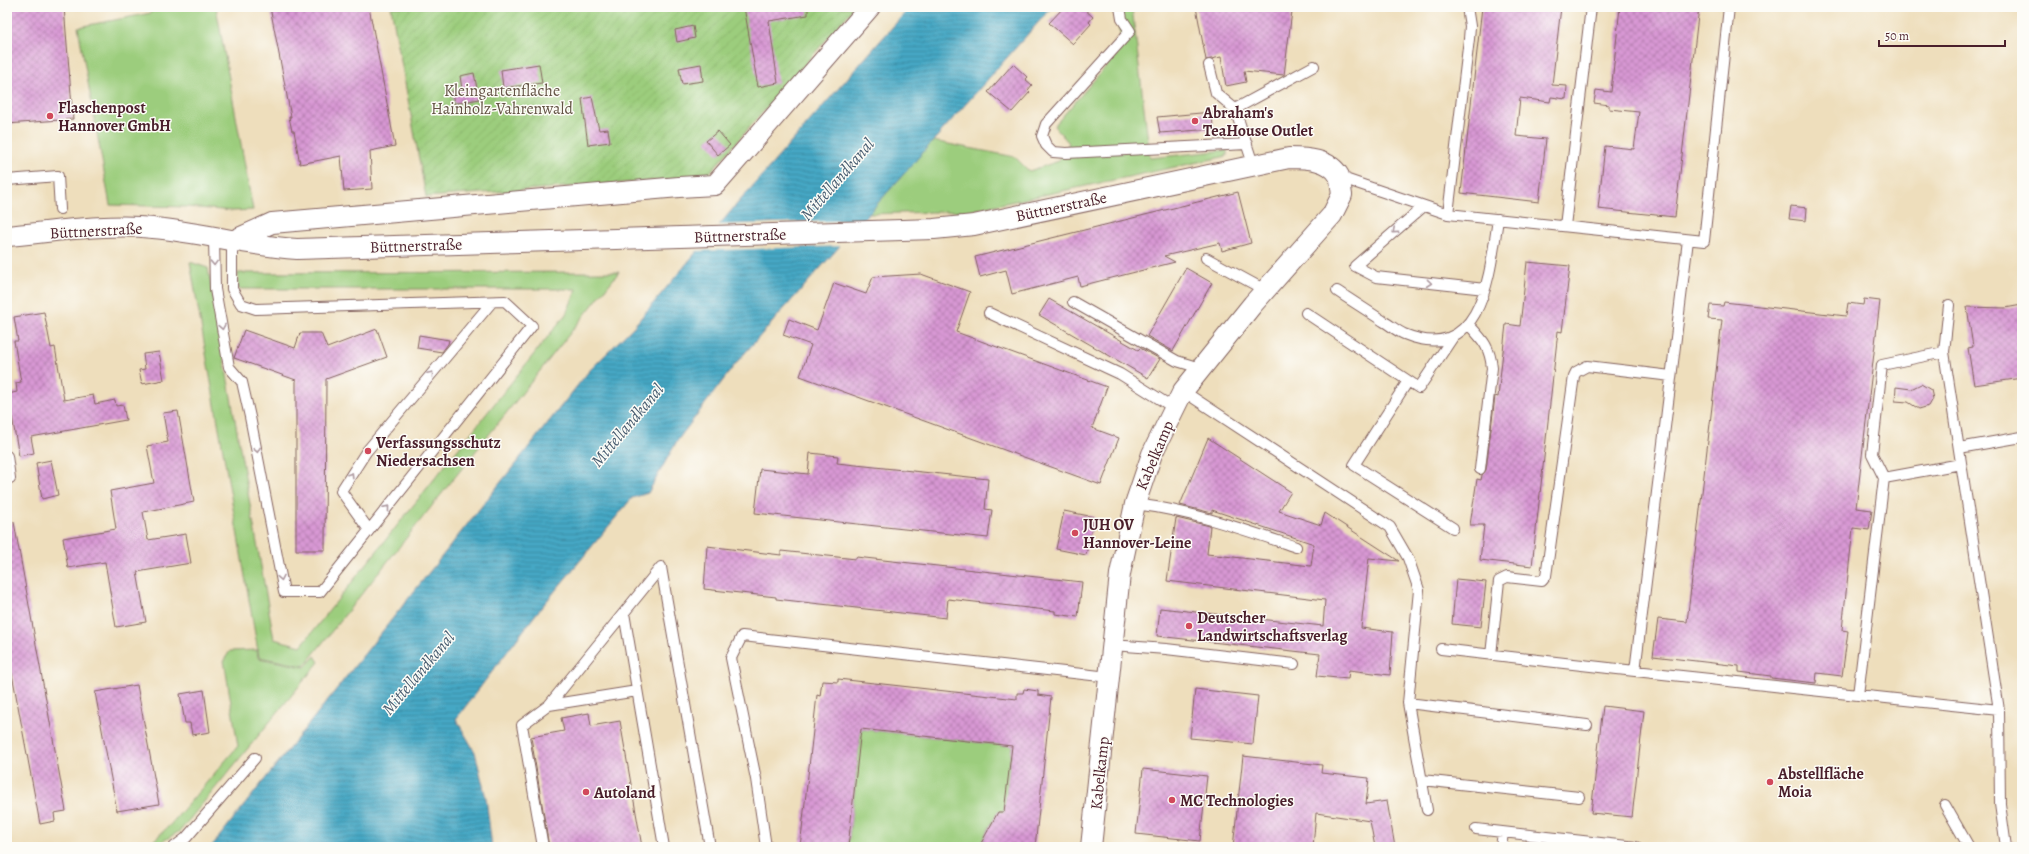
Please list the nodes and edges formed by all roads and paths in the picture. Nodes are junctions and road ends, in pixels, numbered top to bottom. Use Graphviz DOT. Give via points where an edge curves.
graph roads {
  1 [pos="870,7"];
  2 [pos="1120,7"];
  3 [pos="1467,7"];
  4 [pos="1591,7"];
  5 [pos="1729,7"];
  6 [pos="1209,65"];
  7 [pos="1314,66"];
  8 [pos="1235,109"];
  9 [pos="1247,144"];
  10 [pos="1253,164"];
  11 [pos="7,180"];
  12 [pos="1340,182"];
  13 [pos="1424,206"];
  14 [pos="60,209"];
  15 [pos="1448,214"];
  16 [pos="1498,219"];
  17 [pos="1565,226"];
  18 [pos="7,236"];
  19 [pos="223,239"];
  20 [pos="1688,240"];
  21 [pos="1206,258"];
  22 [pos="1485,289"];
  23 [pos="1265,290"];
  24 [pos="1337,291"];
  25 [pos="492,302"];
  26 [pos="1073,302"];
  27 [pos="1949,305"];
  28 [pos="1306,312"];
  29 [pos="989,313"];
  30 [pos="1469,325"];
  31 [pos="1453,337"];
  32 [pos="1944,352"];
  33 [pos="1200,368"];
  34 [pos="1671,376"];
  35 [pos="1408,380"];
  36 [pos="1179,400"];
  37 [pos="2022,437"];
  38 [pos="1959,448"];
  39 [pos="7,456"];
  40 [pos="1961,464"];
  41 [pos="1480,469"];
  42 [pos="1884,478"];
  43 [pos="7,479"];
  44 [pos="1135,504"];
  45 [pos="1452,528"];
  46 [pos="369,530"];
  47 [pos="1296,547"];
  48 [pos="624,613"];
  49 [pos="1112,645"];
  50 [pos="1441,649"];
  51 [pos="1492,655"];
  52 [pos="1294,664"];
  53 [pos="1635,671"];
  54 [pos="1109,677"];
  55 [pos="637,691"];
  56 [pos="1858,695"];
  57 [pos="1408,703"];
  58 [pos="549,705"];
  59 [pos="1998,710"];
  60 [pos="1587,725"];
  61 [pos="255,758"];
  62 [pos="1422,780"];
  63 [pos="1579,797"];
  64 [pos="1945,805"];
  65 [pos="1427,810"];
  66 [pos="1476,830"];
  67 [pos="1503,832"];
  68 [pos="174,847"];
  69 [pos="543,847"];
  70 [pos="664,847"];
  71 [pos="710,847"];
  72 [pos="766,847"];
  73 [pos="1091,847"];
  74 [pos="1501,847"];
  75 [pos="1636,847"];
  76 [pos="1969,847"];
  77 [pos="2006,847"];
  1 -- 19 [label="street, Büttnerstraße" via="715,185 272,223"];
  2 -- 9 [label="lane" via="1122,19 1130,31 1046,124 1042,136 1053,152"];
  3 -- 15 [label="lane" via="1469,39"];
  4 -- 17 [label="lane"];
  5 -- 20 [label="lane" via="1704,241"];
  6 -- 8 [label="lane" via="1216,94"];
  7 -- 8 [label="lane"];
  8 -- 9 [label="lane"];
  9 -- 10 [label="lane"];
  10 -- 12 [label="street, Büttnerstraße" via="1289,158 1308,158 1320,161 1332,169 1339,176"];
  10 -- 19 [label="street, Büttnerstraße" via="974,225 908,230 297,249 267,247"];
  11 -- 14 [label="lane" via="58,176"];
  12 -- 13 [label="lane" via="1348,180"];
  12 -- 23 [label="street, Kabelkamp" via="1342,195 1332,215"];
  13 -- 15 [label="lane"];
  13 -- 22 [label="lane, one-way" via="1355,266 1376,277"];
  15 -- 16 [label="lane"];
  16 -- 17 [label="lane"];
  16 -- 22 [label="lane" via="1490,274"];
  17 -- 20 [label="lane"];
  18 -- 19 [label="street, Büttnerstraße" via="116,227 151,227"];
  19 -- 25 [label="lane" via="232,289 241,304 256,309"];
  19 -- 46 [label="lane, one-way" via="215,289 229,367 242,382 250,417 284,592 320,592"];
  20 -- 34 [label="lane"];
  21 -- 23 [label="lane"];
  22 -- 30 [label="lane" via="1480,306"];
  23 -- 33 [label="street, Kabelkamp"];
  24 -- 31 [label="lane" via="1403,334 1428,340"];
  46 -- 25 [label="lane, one-way" via="341,491 366,452"];
  46 -- 25 [label="lane, one-way" via="532,326 505,300"];
  26 -- 33 [label="lane" via="1177,361"];
  27 -- 32 [label="lane"];
  28 -- 35 [label="lane"];
  29 -- 36 [label="lane"];
  30 -- 31 [label="lane"];
  30 -- 41 [label="lane" via="1491,353 1492,368"];
  31 -- 35 [label="lane" via="1419,388"];
  32 -- 38 [label="lane"];
  32 -- 42 [label="lane" via="1882,365 1872,454"];
  33 -- 36 [label="street, Kabelkamp"];
  34 -- 51 [label="lane" via="1587,366 1576,372 1564,438 1546,576 1542,581 1507,577 1499,582"];
  34 -- 53 [label="lane"];
  35 -- 45 [label="lane" via="1354,465"];
  36 -- 44 [label="street, Kabelkamp" via="1152,454"];
  36 -- 57 [label="lane" via="1390,527 1408,558 1419,590"];
  37 -- 38 [label="lane"];
  38 -- 40 [label="lane"];
  39 -- 43 [label="lane" via="10,478"];
  40 -- 42 [label="lane"];
  40 -- 59 [label="lane"];
  42 -- 56 [label="lane"];
  44 -- 47 [label="lane" via="1188,513"];
  44 -- 49 [label="street, Kabelkamp" via="1120,574"];
  48 -- 55 [label="lane"];
  48 -- 58 [label="lane"];
  48 -- 71 [label="lane" via="661,567"];
  49 -- 52 [label="lane"];
  49 -- 54 [label="street, Kabelkamp"];
  50 -- 51 [label="lane"];
  51 -- 53 [label="lane"];
  53 -- 56 [label="lane"];
  54 -- 72 [label="lane" via="742,636 731,658 756,779"];
  54 -- 73 [label="street, Kabelkamp"];
  55 -- 58 [label="lane"];
  55 -- 70 [label="lane"];
  56 -- 59 [label="lane"];
  57 -- 60 [label="lane"];
  57 -- 62 [label="lane"];
  58 -- 69 [label="lane" via="522,725"];
  59 -- 77 [label="lane" via="2000,804"];
  61 -- 68 [label="lane" via="186,838"];
  62 -- 63 [label="lane"];
  62 -- 65 [label="lane"];
  64 -- 76 [label="lane"];
  66 -- 67 [label="lane"];
  67 -- 74 [label="lane"];
  67 -- 75 [label="lane"];
}
